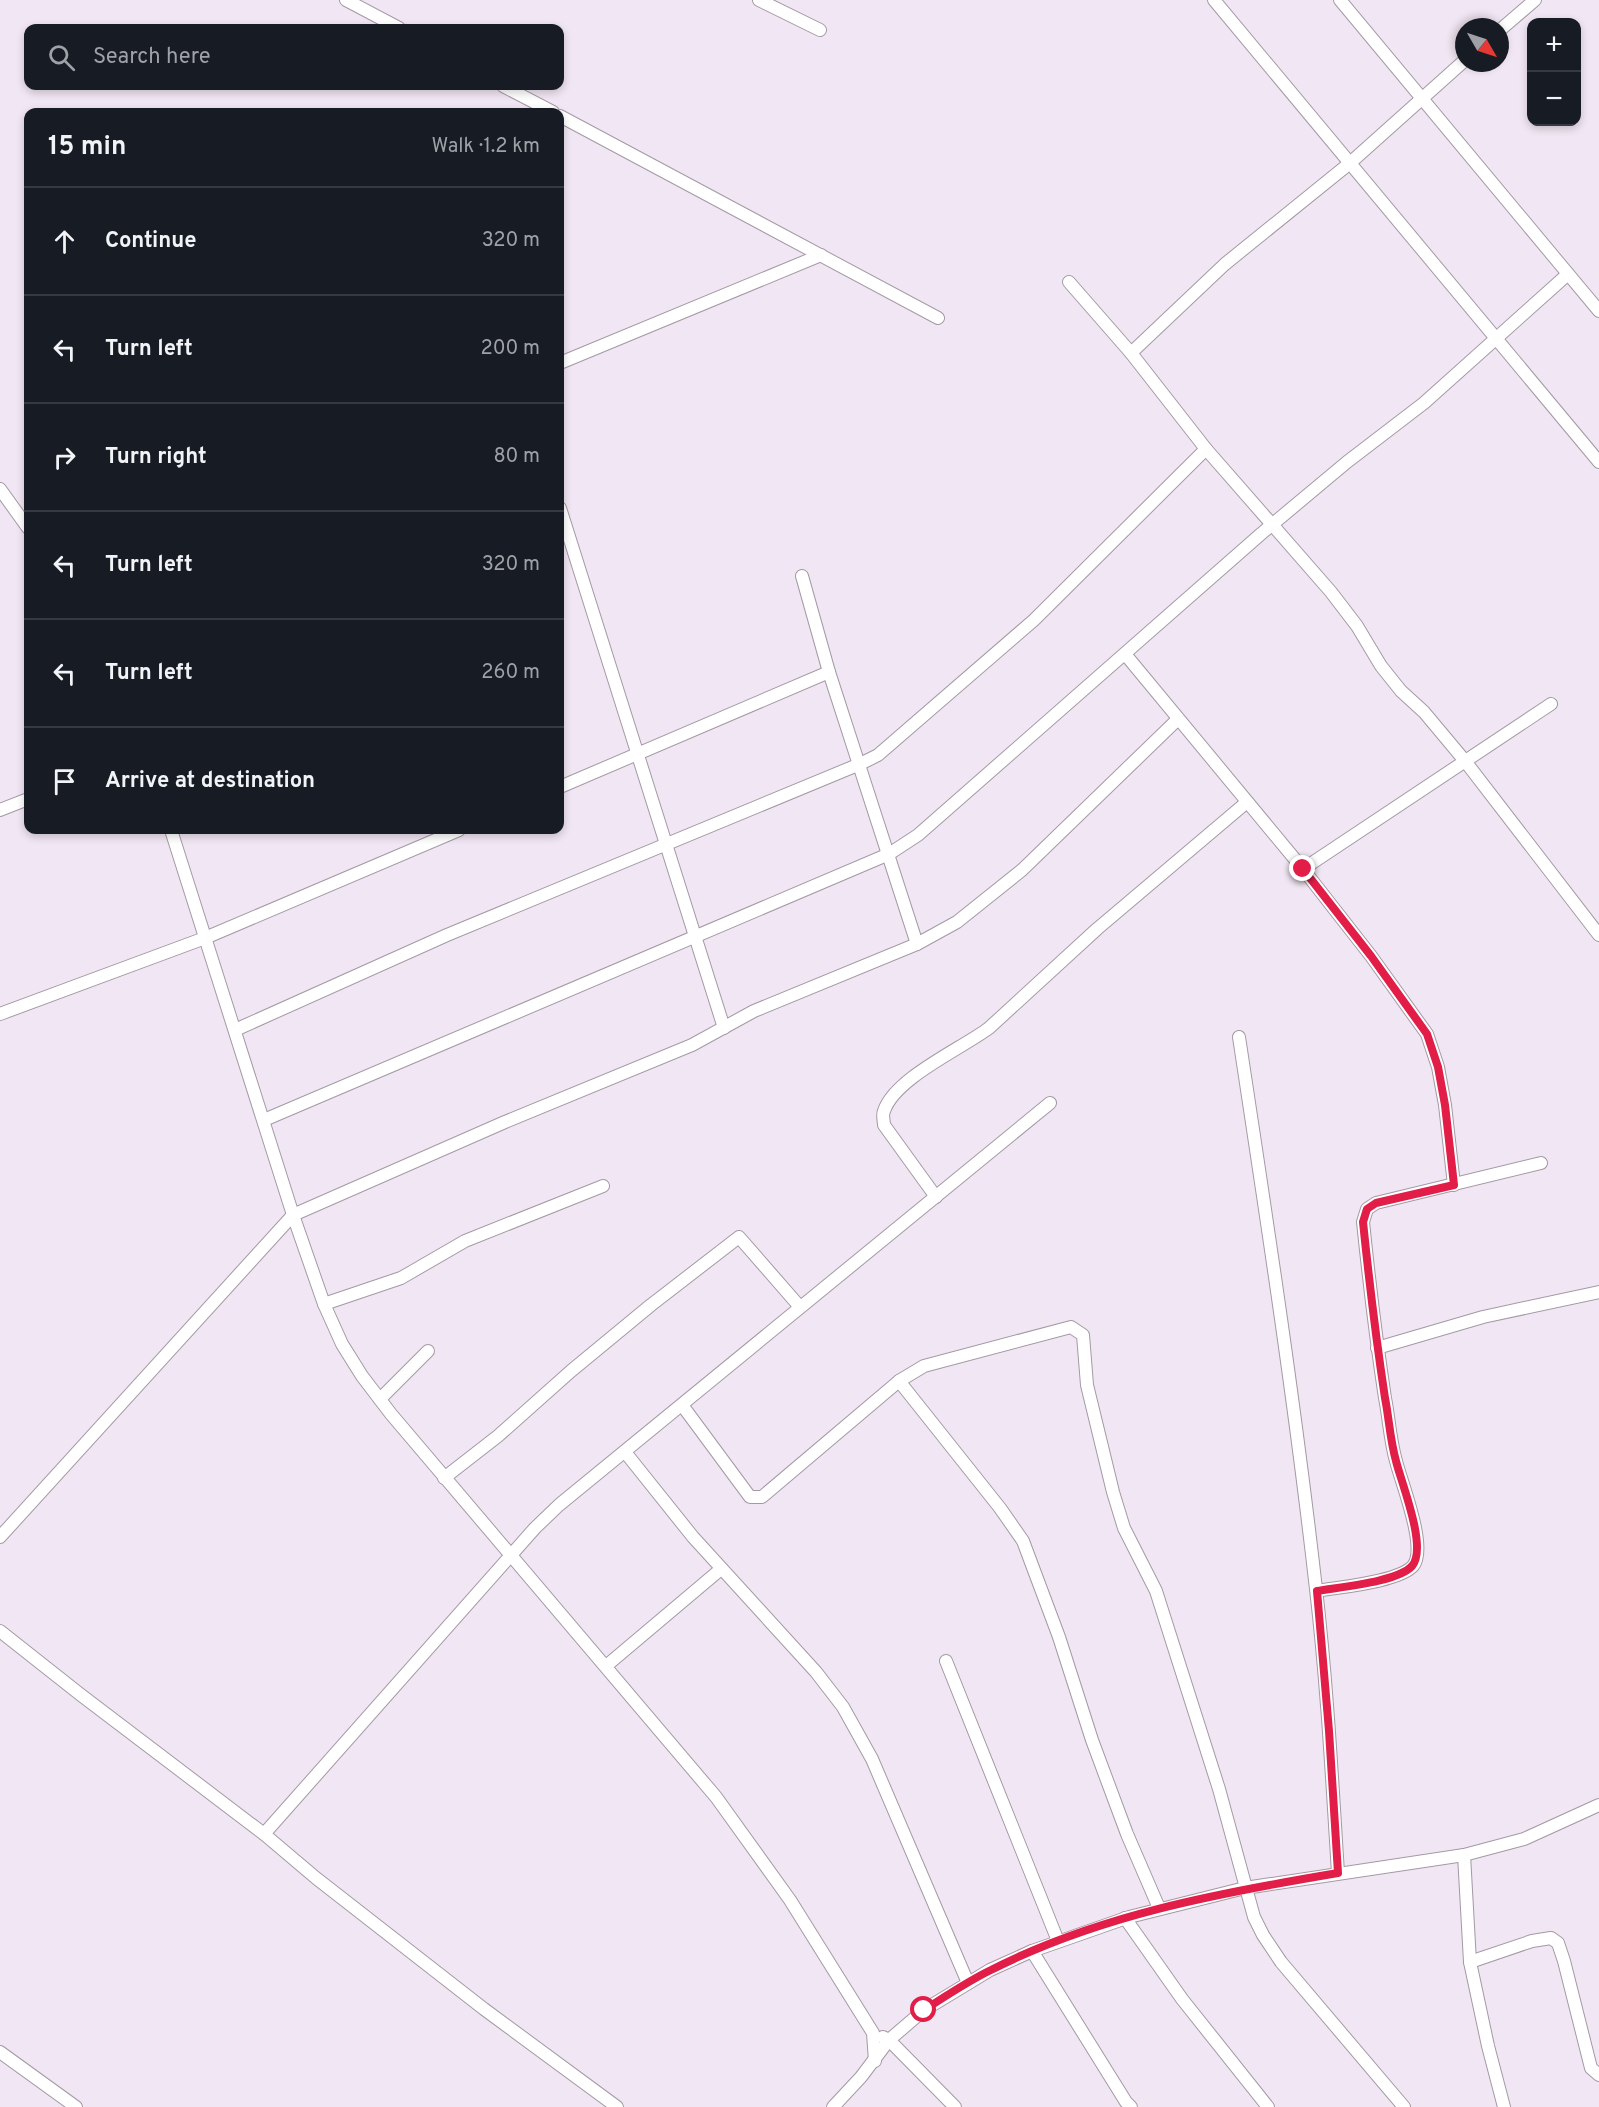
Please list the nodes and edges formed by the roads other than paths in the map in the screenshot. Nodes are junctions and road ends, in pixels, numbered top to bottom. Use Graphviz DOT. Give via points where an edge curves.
graph roads {
  1 [pos="346,0"];
  2 [pos="759,0"];
  3 [pos="1214,0"];
  4 [pos="1341,0"];
  5 [pos="1536,0"];
  6 [pos="1509,22"];
  7 [pos="391,24"];
  8 [pos="820,30"];
  9 [pos="1455,69"];
  10 [pos="511,90"];
  11 [pos="1420,98"];
  12 [pos="545,108"];
  13 [pos="564,118"];
  14 [pos="1350,163"];
  15 [pos="821,255"];
  16 [pos="1568,274"];
  17 [pos="1069,282"];
  18 [pos="1599,311"];
  19 [pos="938,318"];
  20 [pos="1497,339"];
  21 [pos="1131,353"];
  22 [pos="564,361"];
  23 [pos="1206,449"];
  24 [pos="1599,462"];
  25 [pos="0,489"];
  26 [pos="564,521"];
  27 [pos="24,522"];
  28 [pos="1271,525"];
  29 [pos="802,576"];
  30 [pos="1125,654"];
  31 [pos="829,672"];
  32 [pos="1551,704"];
  33 [pos="1178,719"];
  34 [pos="637,754"];
  35 [pos="1465,761"];
  36 [pos="860,764"];
  37 [pos="564,785"];
  38 [pos="24,801"];
  39 [pos="1247,802"];
  40 [pos="0,810"];
  41 [pos="172,834"];
  42 [pos="450,834"];
  43 [pos="666,844"];
  44 [pos="889,854"];
  45 [pos="1303,869"];
  46 [pos="1599,935"];
  47 [pos="205,938"];
  48 [pos="695,938"];
  49 [pos="917,944"];
  50 [pos="0,1014"];
  51 [pos="724,1028"];
  52 [pos="235,1030"];
  53 [pos="1239,1037"];
  54 [pos="1050,1103"];
  55 [pos="264,1120"];
  56 [pos="1541,1163"];
  57 [pos="1454,1185"];
  58 [pos="603,1186"];
  59 [pos="936,1197"];
  60 [pos="293,1215"];
  61 [pos="1599,1292"];
  62 [pos="324,1304"];
  63 [pos="800,1308"];
  64 [pos="1377,1348"];
  65 [pos="428,1351"];
  66 [pos="899,1381"];
  67 [pos="380,1399"];
  68 [pos="682,1405"];
  69 [pos="625,1452"];
  70 [pos="444,1478"];
  71 [pos="0,1537"];
  72 [pos="511,1556"];
  73 [pos="722,1569"];
  74 [pos="1317,1591"];
  75 [pos="0,1631"];
  76 [pos="946,1660"];
  77 [pos="606,1666"];
  78 [pos="1599,1805"];
  79 [pos="264,1834"];
  80 [pos="1464,1855"];
  81 [pos="1338,1873"];
  82 [pos="1245,1888"];
  83 [pos="1159,1908"];
  84 [pos="1125,1918"];
  85 [pos="1058,1941"];
  86 [pos="1032,1951"];
  87 [pos="1470,1962"];
  88 [pos="968,1983"];
  89 [pos="873,2033"];
  90 [pos="889,2040"];
  91 [pos="0,2052"];
  92 [pos="874,2061"];
  93 [pos="1599,2075"];
  94 [pos="76,2107"];
  95 [pos="617,2107"];
  96 [pos="833,2107"];
  97 [pos="955,2107"];
  98 [pos="1131,2107"];
  99 [pos="1269,2107"];
  100 [pos="1404,2107"];
  101 [pos="1504,2107"];
  1 -- 7 [label="street"];
  2 -- 8 [label="street"];
  3 -- 14 [label="street"];
  4 -- 11 [label="street"];
  5 -- 6 [label="street"];
  9 -- 11 [label="street"];
  10 -- 12 [label="street"];
  11 -- 14 [label="street"];
  11 -- 16 [label="street"];
  13 -- 15 [label="street"];
  14 -- 20 [label="street"];
  14 -- 21 [label="street" via="1225,264"];
  15 -- 19 [label="street"];
  15 -- 22 [label="street"];
  16 -- 18 [label="street"];
  16 -- 20 [label="street"];
  17 -- 21 [label="street"];
  20 -- 24 [label="street"];
  20 -- 28 [label="street" via="1424,403"];
  21 -- 23 [label="street"];
  23 -- 28 [label="street"];
  23 -- 36 [label="street" via="1034,620 896,741"];
  25 -- 27 [label="street"];
  26 -- 34 [label="street"];
  28 -- 30 [label="street"];
  28 -- 35 [label="street" via="1331,592 1401,691"];
  29 -- 31 [label="street"];
  30 -- 33 [label="street"];
  30 -- 44 [label="street" via="918,835"];
  31 -- 34 [label="street"];
  31 -- 36 [label="street"];
  32 -- 35 [label="street"];
  33 -- 39 [label="street"];
  33 -- 49 [label="street" via="1022,870 957,922"];
  34 -- 37 [label="street"];
  34 -- 43 [label="street"];
  35 -- 45 [label="street"];
  35 -- 46 [label="street"];
  36 -- 43 [label="street"];
  36 -- 44 [label="street"];
  38 -- 40 [label="street"];
  39 -- 45 [label="street"];
  39 -- 59 [label="street" via="1096,929 989,1028 916,1074 896,1093 883,1112 884,1125"];
  41 -- 47 [label="street"];
  42 -- 47 [label="street"];
  43 -- 48 [label="street"];
  43 -- 52 [label="street" via="447,934"];
  44 -- 48 [label="street"];
  44 -- 49 [label="street"];
  45 -- 57 [label="street" via="1427,1034 1445,1105"];
  47 -- 50 [label="street"];
  47 -- 52 [label="street"];
  48 -- 51 [label="street"];
  48 -- 55 [label="street"];
  49 -- 51 [label="street" via="754,1011"];
  51 -- 60 [label="street"];
  52 -- 55 [label="street"];
  53 -- 74 [label="street"];
  54 -- 59 [label="street"];
  55 -- 60 [label="street"];
  56 -- 57 [label="street"];
  57 -- 64 [label="street" via="1376,1203 1367,1209 1363,1222"];
  58 -- 62 [label="street" via="465,1241 401,1278"];
  59 -- 63 [label="street"];
  60 -- 62 [label="street"];
  60 -- 71 [label="street"];
  61 -- 64 [label="street" via="1483,1317"];
  62 -- 67 [label="street" via="342,1344"];
  63 -- 68 [label="street"];
  63 -- 70 [label="street" via="739,1237 651,1305"];
  64 -- 74 [label="street" via="1395,1459 1413,1518 1417,1557 1401,1574"];
  65 -- 67 [label="street"];
  66 -- 68 [label="street" via="762,1497 750,1497"];
  66 -- 82 [label="street" via="924,1366 999,1345 1071,1327 1083,1335 1087,1385 1113,1492 1124,1528 1156,1591 1219,1789"];
  66 -- 83 [label="street" via="1023,1541 1127,1834"];
  67 -- 70 [label="street"];
  68 -- 69 [label="street"];
  69 -- 72 [label="street" via="559,1505"];
  69 -- 73 [label="street"];
  70 -- 72 [label="street"];
  72 -- 77 [label="street"];
  72 -- 79 [label="street"];
  73 -- 77 [label="street"];
  73 -- 88 [label="street" via="843,1707 873,1759"];
  74 -- 81 [label="street"];
  75 -- 79 [label="street"];
  76 -- 85 [label="street"];
  77 -- 89 [label="street" via="717,1797 752,1845"];
  78 -- 80 [label="street" via="1524,1839"];
  79 -- 95 [label="street" via="484,2009"];
  80 -- 81 [label="street"];
  80 -- 87 [label="street"];
  81 -- 82 [label="street"];
  82 -- 83 [label="street"];
  82 -- 100 [label="street" via="1254,1917 1281,1962"];
  83 -- 84 [label="street"];
  84 -- 85 [label="street"];
  84 -- 99 [label="street" via="1182,1999"];
  85 -- 86 [label="street"];
  86 -- 88 [label="street"];
  86 -- 98 [label="street"];
  87 -- 93 [label="street" via="1532,1941 1551,1938 1557,1943 1591,2068"];
  87 -- 101 [label="street"];
  88 -- 90 [label="street" via="924,2010"];
  89 -- 90 [label="street"];
  89 -- 92 [label="street"];
  90 -- 92 [label="street"];
  90 -- 97 [label="street"];
  91 -- 94 [label="street"];
  92 -- 96 [label="street"];
}
